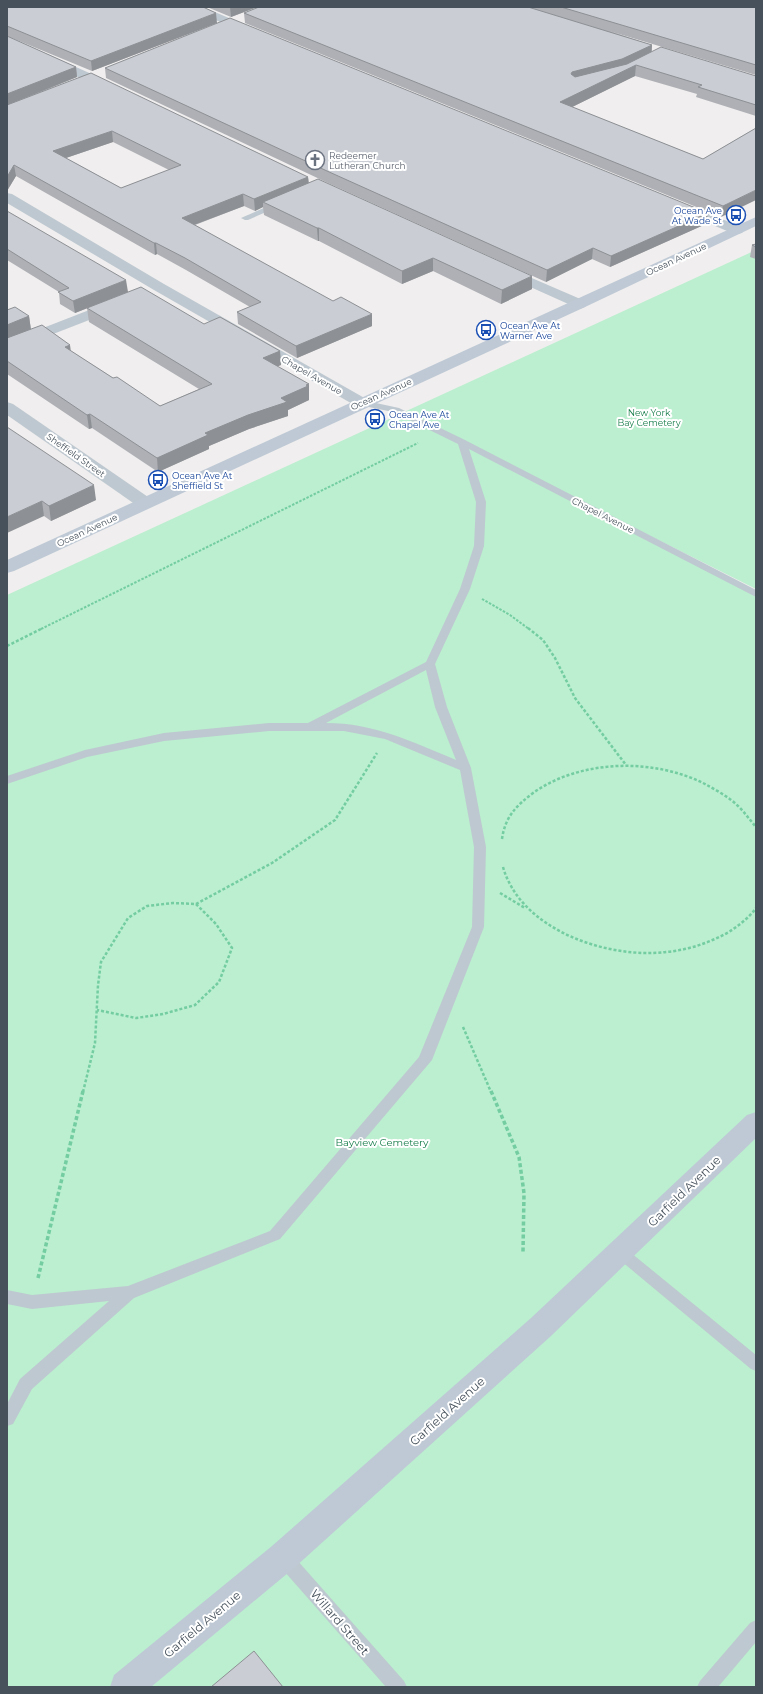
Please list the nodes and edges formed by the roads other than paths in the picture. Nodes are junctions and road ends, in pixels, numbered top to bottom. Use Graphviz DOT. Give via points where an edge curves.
graph roads {
  1 [pos="193,7"];
  2 [pos="244,18"];
  3 [pos="231,23"];
  4 [pos="214,30"];
  5 [pos="264,36"];
  6 [pos="7,40"];
  7 [pos="106,73"];
  8 [pos="93,78"];
  9 [pos="77,84"];
  10 [pos="124,93"];
  11 [pos="7,197"];
  12 [pos="289,200"];
  13 [pos="665,200"];
  14 [pos="245,218"];
  15 [pos="756,221"];
  16 [pos="737,230"];
  17 [pos="494,265"];
  18 [pos="159,287"];
  19 [pos="144,294"];
  20 [pos="129,299"];
  21 [pos="580,304"];
  22 [pos="7,347"];
  23 [pos="362,403"];
  24 [pos="7,407"];
  25 [pos="462,442"];
  26 [pos="145,503"];
  27 [pos="7,567"];
  28 [pos="756,594"];
  29 [pos="430,664"];
  30 [pos="310,727"];
  31 [pos="465,768"];
  32 [pos="7,780"];
  33 [pos="756,1122"];
  34 [pos="620,1252"];
  35 [pos="129,1293"];
  36 [pos="7,1297"];
  37 [pos="756,1364"];
  38 [pos="7,1419"];
  39 [pos="283,1557"];
  40 [pos="756,1629"];
  41 [pos="126,1687"];
  42 [pos="398,1687"];
  43 [pos="706,1687"];
  1 -- 3 [label="street"];
  2 -- 3 [label="street"];
  3 -- 4 [label="street"];
  3 -- 5 [label="street"];
  6 -- 8 [label="street"];
  7 -- 8 [label="street"];
  8 -- 9 [label="street"];
  8 -- 10 [label="street"];
  11 -- 18 [label="street, Chapel Avenue"];
  12 -- 14 [label="lane"];
  13 -- 16 [label="street"];
  15 -- 16 [label="street, Ocean Avenue"];
  16 -- 21 [label="street, Ocean Avenue"];
  17 -- 21 [label="street"];
  18 -- 19 [label="street"];
  18 -- 23 [label="street, Chapel Avenue"];
  20 -- 22 [label="street"];
  21 -- 23 [label="street, Ocean Avenue"];
  23 -- 25 [label="lane, Chapel Avenue" via="396,410"];
  23 -- 26 [label="street, Ocean Avenue"];
  24 -- 26 [label="street, Sheffield Street"];
  25 -- 28 [label="lane, Chapel Avenue"];
  25 -- 29 [label="lane" via="481,502 479,546 465,590"];
  26 -- 27 [label="street, Ocean Avenue"];
  29 -- 30 [label="lane"];
  29 -- 31 [label="lane" via="440,707"];
  30 -- 31 [label="lane" via="344,727 388,736"];
  30 -- 32 [label="lane" via="269,727 164,737 85,754"];
  31 -- 35 [label="lane" via="480,847 478,927 425,1060 275,1235"];
  33 -- 34 [label="street, Garfield Avenue"];
  34 -- 37 [label="lane"];
  34 -- 39 [label="street, Garfield Avenue" via="535,1333"];
  35 -- 36 [label="lane" via="32,1302"];
  35 -- 38 [label="lane" via="26,1384"];
  39 -- 41 [label="street, Garfield Avenue"];
  39 -- 42 [label="lane, Willard Street"];
  40 -- 43 [label="lane"];
}
